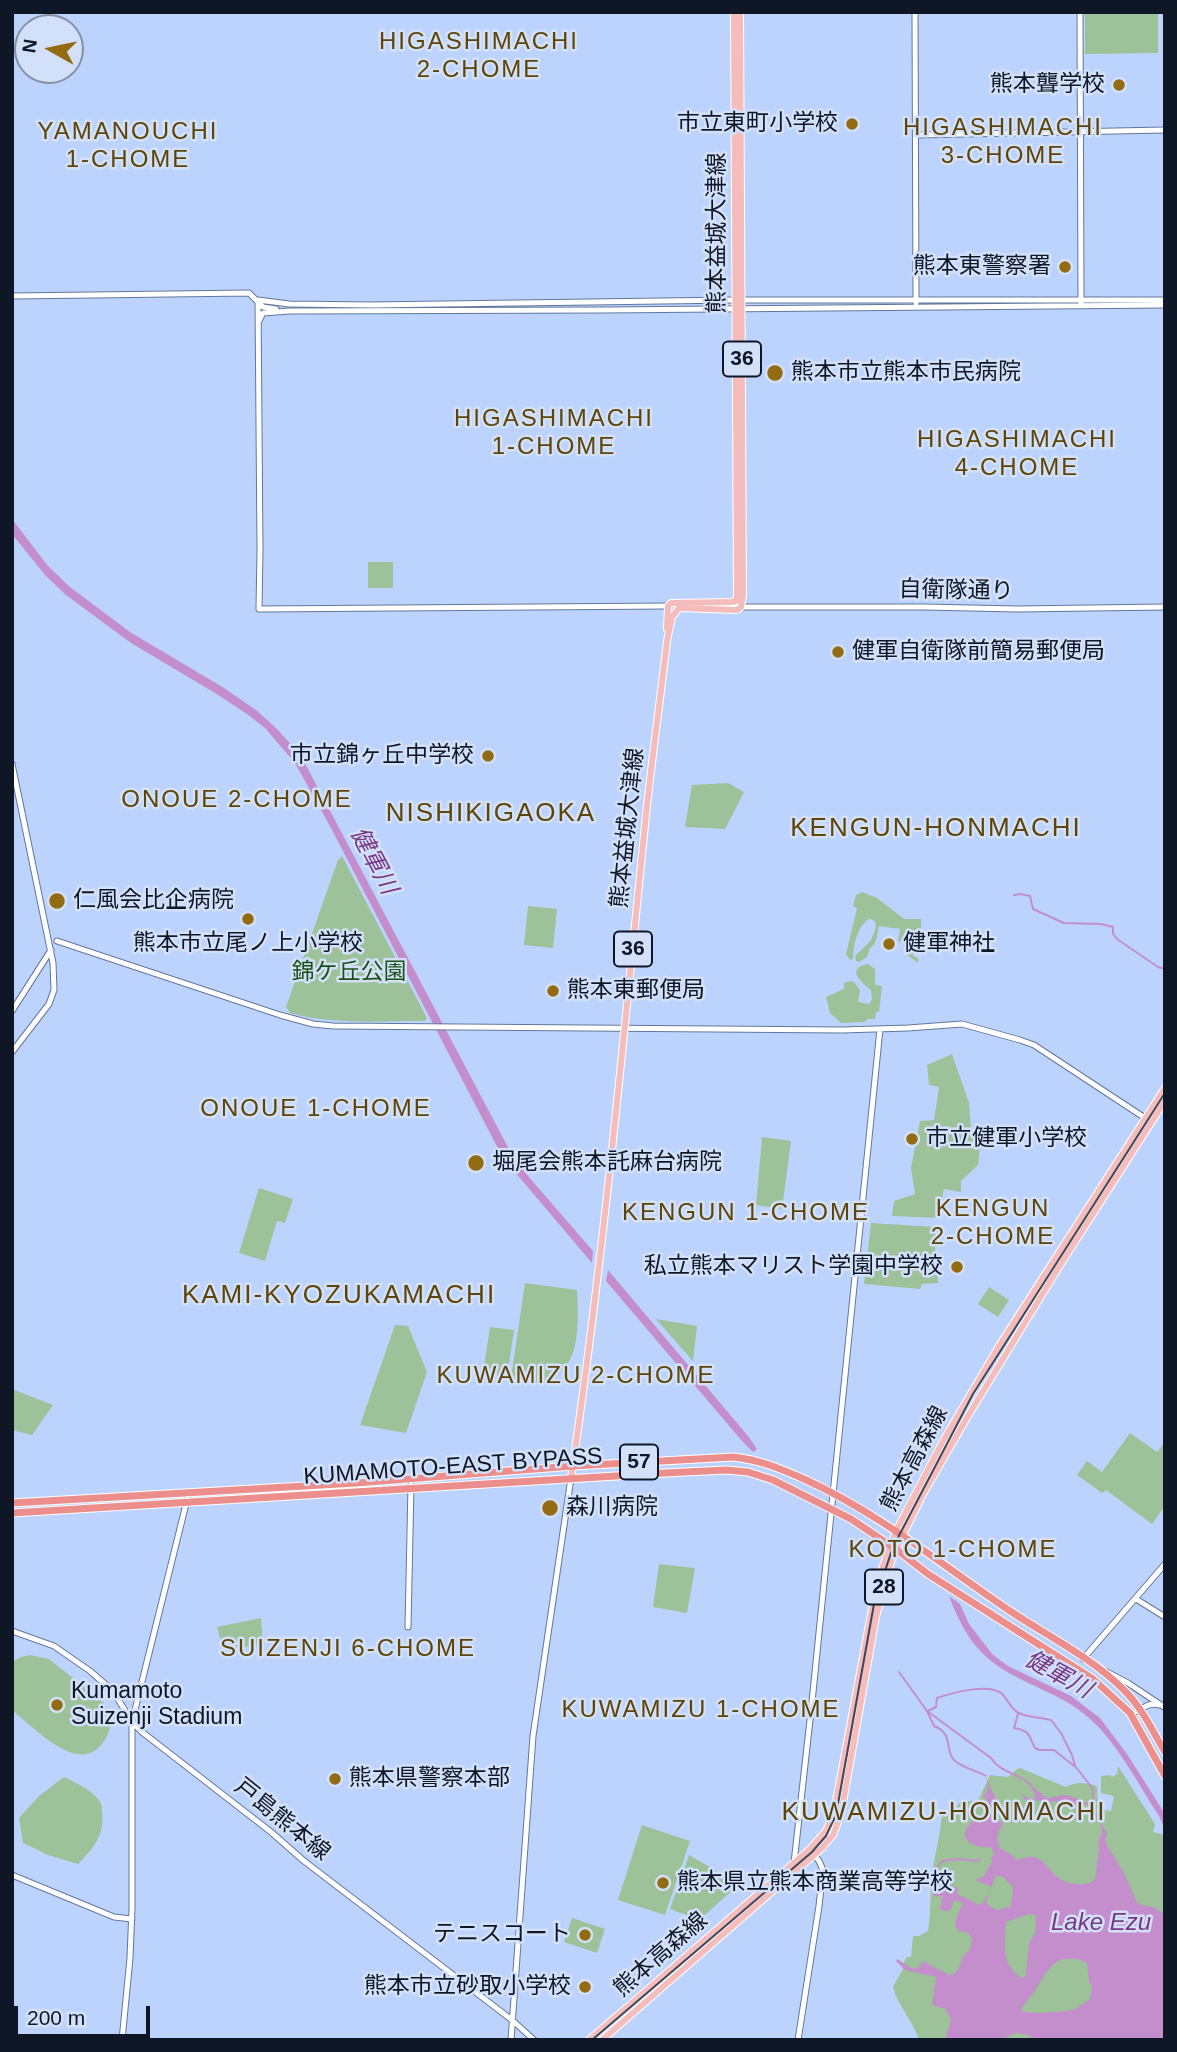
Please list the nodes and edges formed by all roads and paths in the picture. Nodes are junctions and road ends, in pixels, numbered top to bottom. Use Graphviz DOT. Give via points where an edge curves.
graph roads {
  1 [pos="734,12"];
  2 [pos="740,12"];
  3 [pos="915,12"];
  4 [pos="1080,12"];
  5 [pos="1082,131"];
  6 [pos="1165,131"];
  7 [pos="916,135"];
  8 [pos="12,296"];
  9 [pos="258,300"];
  10 [pos="738,300"];
  11 [pos="917,300"];
  12 [pos="1165,303"];
  13 [pos="1082,304"];
  14 [pos="916,308"];
  15 [pos="739,309"];
  16 [pos="290,311"];
  17 [pos="259,321"];
  18 [pos="731,602"];
  19 [pos="668,606"];
  20 [pos="744,607"];
  21 [pos="1165,607"];
  22 [pos="679,608"];
  23 [pos="667,641"];
  24 [pos="12,764"];
  25 [pos="57,941"];
  26 [pos="51,950"];
  27 [pos="12,1011"];
  28 [pos="626,1027"];
  29 [pos="880,1029"];
  30 [pos="12,1052"];
  31 [pos="1165,1088"];
  32 [pos="1165,1101"];
  33 [pos="1145,1118"];
  34 [pos="573,1465"];
  35 [pos="411,1478"];
  36 [pos="571,1478"];
  37 [pos="412,1488"];
  38 [pos="189,1492"];
  39 [pos="833,1492"];
  40 [pos="187,1502"];
  41 [pos="12,1503"];
  42 [pos="832,1509"];
  43 [pos="12,1513"];
  44 [pos="899,1533"];
  45 [pos="893,1548"];
  46 [pos="1165,1564"];
  47 [pos="1136,1599"];
  48 [pos="1165,1617"];
  49 [pos="408,1628"];
  50 [pos="12,1630"];
  51 [pos="1083,1659"];
  52 [pos="1099,1669"];
  53 [pos="1164,1707"];
  54 [pos="1141,1710"];
  55 [pos="1130,1713"];
  56 [pos="132,1722"];
  57 [pos="1165,1752"];
  58 [pos="1165,1776"];
  59 [pos="812,1852"];
  60 [pos="794,1863"];
  61 [pos="12,1875"];
  62 [pos="132,1919"];
  63 [pos="512,2021"];
  64 [pos="122,2040"];
  65 [pos="511,2040"];
  66 [pos="534,2040"];
  67 [pos="589,2040"];
  68 [pos="602,2040"];
  69 [pos="798,2040"];
  1 -- 10 [label="main road, 熊本益城大津線 / 36"];
  2 -- 10 [label="main road, 熊本益城大津線 / 36"];
  3 -- 7 [label="street"];
  4 -- 5 [label="street"];
  5 -- 6 [label="street"];
  5 -- 7 [label="street"];
  5 -- 13 [label="street"];
  7 -- 11 [label="street"];
  8 -- 9 [label="street" via="249,293"];
  9 -- 10 [label="street" via="371,305"];
  9 -- 16 [label="street" via="263,307"];
  9 -- 17 [label="street"];
  10 -- 11 [label="street"];
  10 -- 15 [label="main road, 熊本益城大津線 / 36"];
  11 -- 13 [label="street"];
  11 -- 14 [label="street"];
  12 -- 13 [label="street"];
  13 -- 14 [label="street"];
  14 -- 15 [label="street"];
  15 -- 16 [label="street"];
  15 -- 18 [label="main road, 熊本益城大津線 / 36" via="737,595"];
  15 -- 20 [label="main road, 熊本益城大津線 / 36"];
  16 -- 17 [label="street" via="263,313"];
  17 -- 19 [label="street" via="258,609"];
  18 -- 19 [label="main road" via="674,601"];
  18 -- 20 [label="street"];
  19 -- 22 [label="main road"];
  19 -- 23 [label="main road, 熊本益城大津線 / 36"];
  20 -- 21 [label="street, 自衛隊通り"];
  20 -- 22 [label="main road"];
  22 -- 23 [label="main road, 熊本益城大津線 / 36" via="672,617"];
  23 -- 28 [label="main road, 熊本益城大津線 / 36"];
  24 -- 26 [label="street"];
  25 -- 28 [label="street" via="302,1022 333,1026"];
  26 -- 27 [label="street"];
  26 -- 30 [label="street" via="54,990 49,1004"];
  28 -- 29 [label="street"];
  28 -- 34 [label="main road, 熊本益城大津線 / 36"];
  29 -- 33 [label="street" via="962,1024 1020,1040"];
  29 -- 39 [label="street"];
  31 -- 33 [label="main road, 熊本高森線 / 28"];
  32 -- 44 [label="main road, 熊本高森線 / 28"];
  33 -- 44 [label="main road, 熊本高森線 / 28" via="986,1368 943,1441"];
  34 -- 35 [label="highway, KUMAMOTO-EAST BYPASS / 57"];
  34 -- 36 [label="main road, 熊本益城大津線 / 36"];
  34 -- 39 [label="highway, KUMAMOTO-EAST BYPASS / 57" via="744,1458 768,1463"];
  35 -- 37 [label="street"];
  35 -- 38 [label="highway, KUMAMOTO-EAST BYPASS / 57"];
  36 -- 37 [label="highway, KUMAMOTO-EAST BYPASS / 57"];
  36 -- 42 [label="highway, KUMAMOTO-EAST BYPASS / 57" via="726,1469 773,1480"];
  36 -- 63 [label="street" via="533,1737"];
  37 -- 40 [label="highway, KUMAMOTO-EAST BYPASS / 57"];
  37 -- 49 [label="street"];
  38 -- 40 [label="street"];
  38 -- 41 [label="highway, KUMAMOTO-EAST BYPASS / 57"];
  39 -- 42 [label="street"];
  39 -- 44 [label="highway, KUMAMOTO-EAST BYPASS / 57"];
  40 -- 43 [label="highway, KUMAMOTO-EAST BYPASS / 57"];
  40 -- 56 [label="street"];
  42 -- 45 [label="highway, KUMAMOTO-EAST BYPASS / 57"];
  42 -- 60 [label="street"];
  44 -- 45 [label="main road, 熊本高森線 / 28"];
  44 -- 51 [label="highway, KUMAMOTO-EAST BYPASS / 57"];
  45 -- 55 [label="highway, KUMAMOTO-EAST BYPASS / 57" via="1093,1679"];
  45 -- 59 [label="main road, 熊本高森線 / 28" via="841,1814 827,1843"];
  46 -- 47 [label="street"];
  47 -- 48 [label="street"];
  47 -- 51 [label="street"];
  50 -- 56 [label="street, 戸島熊本線" via="54,1646 90,1671 113,1691"];
  51 -- 52 [label="highway, KUMAMOTO-EAST BYPASS / 57"];
  52 -- 53 [label="street"];
  52 -- 54 [label="highway, KUMAMOTO-EAST BYPASS / 57"];
  53 -- 54 [label="street" via="1153,1703"];
  54 -- 55 [label="street"];
  54 -- 57 [label="highway, KUMAMOTO-EAST BYPASS / 57"];
  55 -- 58 [label="highway, KUMAMOTO-EAST BYPASS / 57"];
  56 -- 62 [label="street"];
  56 -- 63 [label="street, 戸島熊本線"];
  59 -- 60 [label="main road, 熊本高森線 / 28"];
  59 -- 68 [label="main road, 熊本高森線 / 28"];
  59 -- 69 [label="street" via="823,1870"];
  60 -- 67 [label="main road, 熊本高森線 / 28"];
  61 -- 62 [label="street" via="114,1917"];
  62 -- 64 [label="street"];
  63 -- 65 [label="street"];
  63 -- 66 [label="street, 戸島熊本線"];
}
